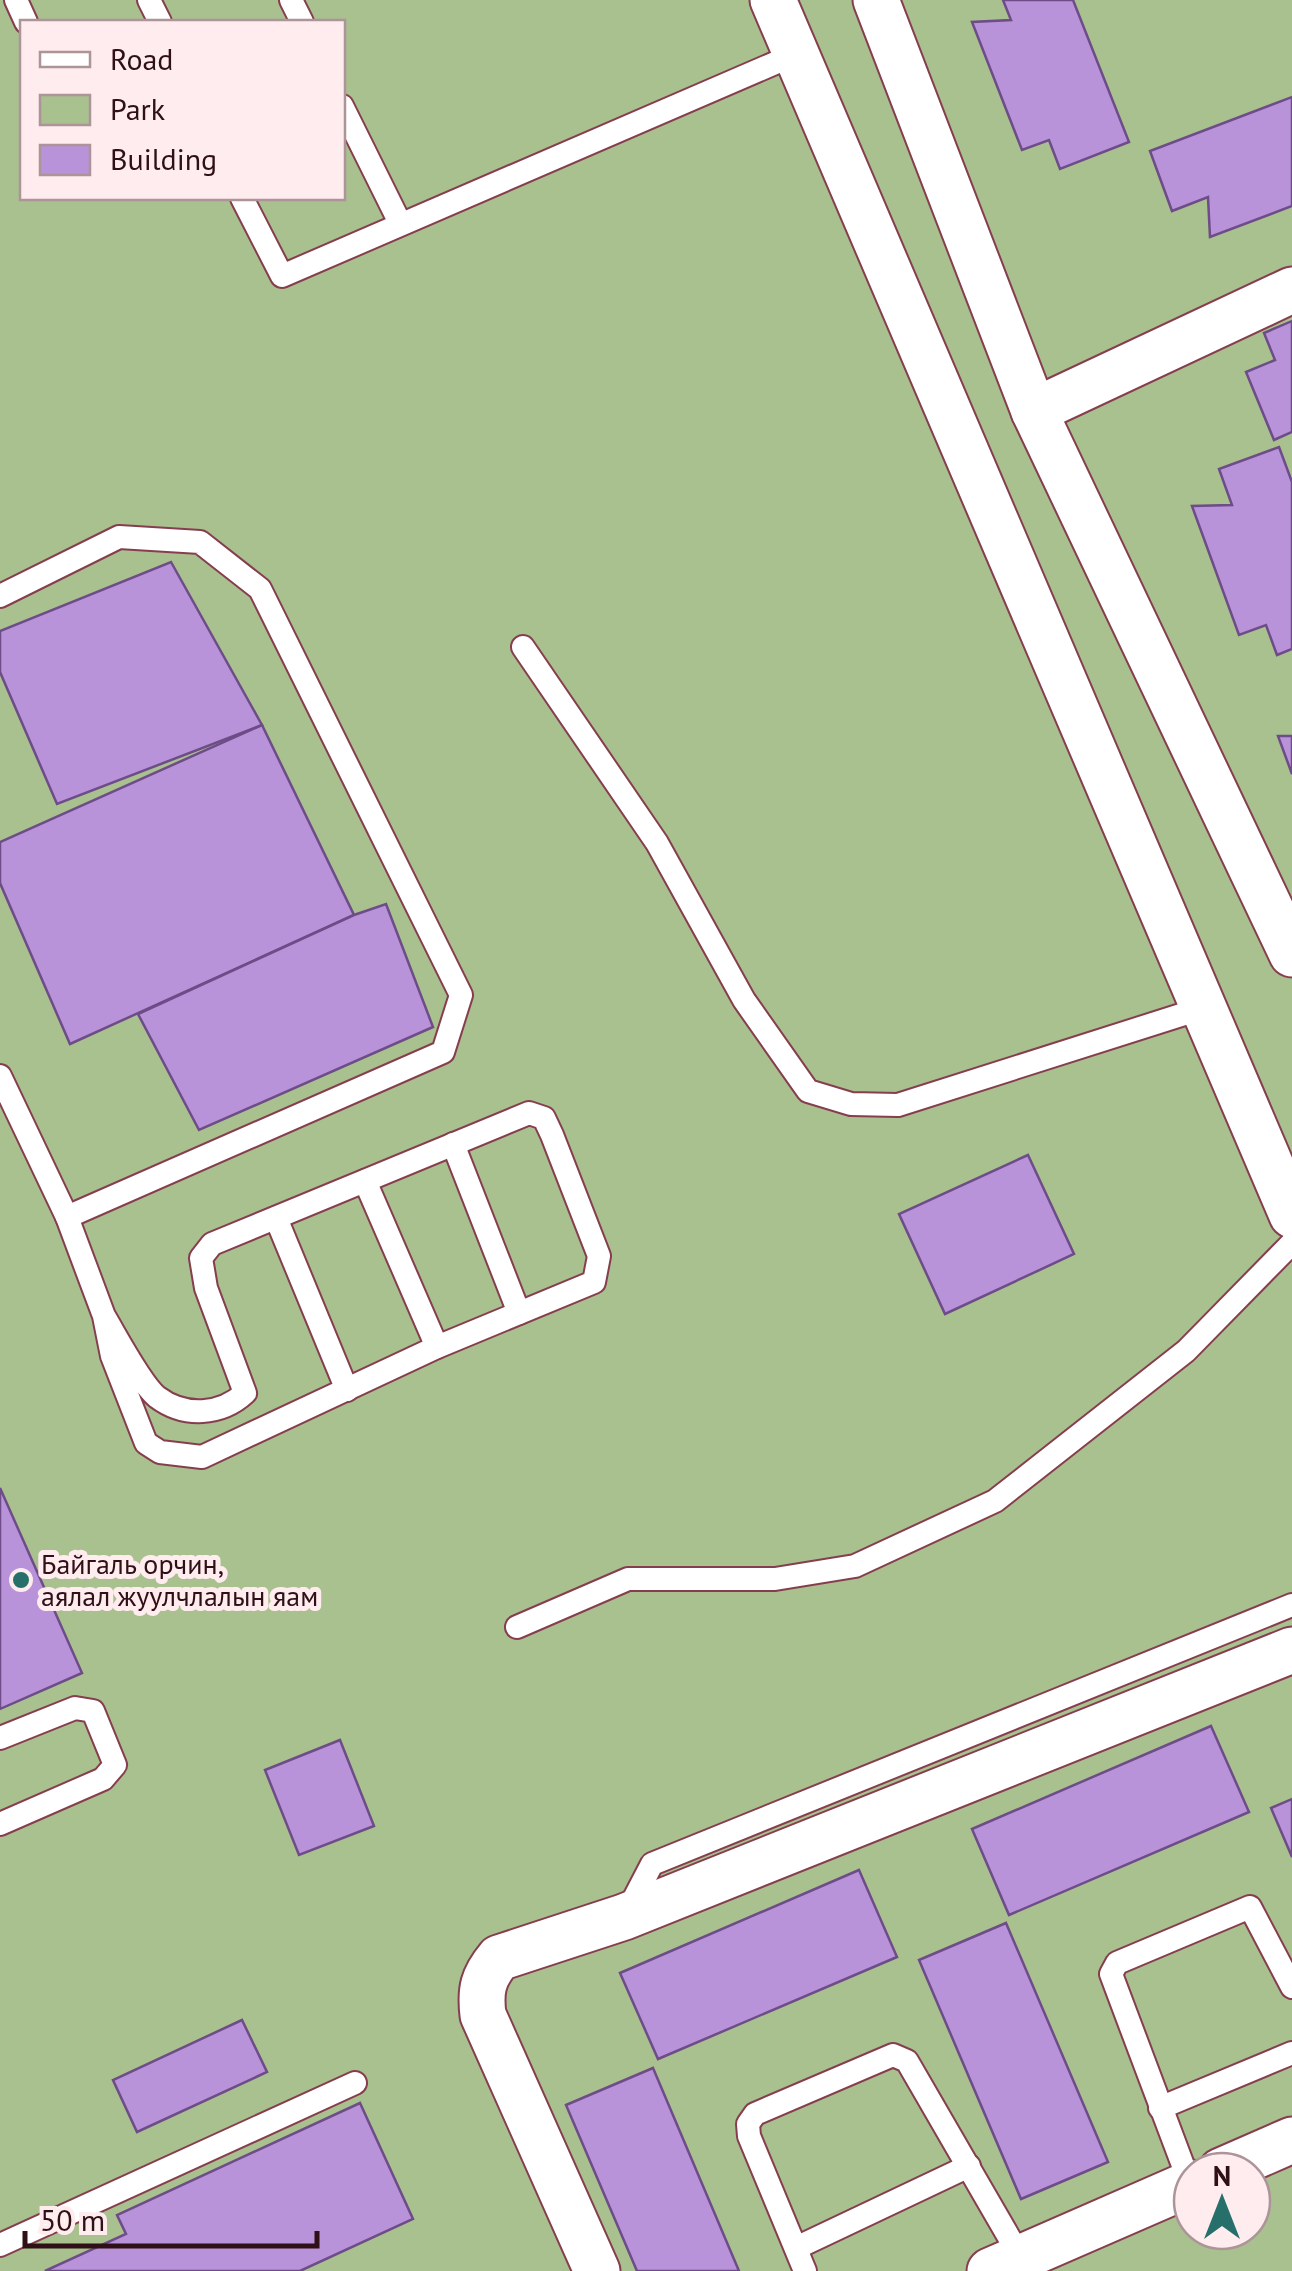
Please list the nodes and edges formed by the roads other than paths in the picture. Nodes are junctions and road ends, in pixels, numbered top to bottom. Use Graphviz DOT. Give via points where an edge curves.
graph roads {
  1 [pos="773,0"];
  2 [pos="876,0"];
  3 [pos="796,54"];
  4 [pos="345,112"];
  5 [pos="243,200"];
  6 [pos="400,223"];
  7 [pos="1292,290"];
  8 [pos="1034,411"];
  9 [pos="0,596"];
  10 [pos="523,647"];
  11 [pos="1292,954"];
  12 [pos="1203,1008"];
  13 [pos="0,1076"];
  14 [pos="453,1144"];
  15 [pos="365,1181"];
  16 [pos="1292,1215"];
  17 [pos="67,1217"];
  18 [pos="276,1218"];
  19 [pos="1292,1243"];
  20 [pos="519,1313"];
  21 [pos="104,1316"];
  22 [pos="437,1347"];
  23 [pos="346,1390"];
  24 [pos="1292,1605"];
  25 [pos="517,1627"];
  26 [pos="1292,1650"];
  27 [pos="0,1738"];
  28 [pos="0,1824"];
  29 [pos="624,1918"];
  30 [pos="1292,1987"];
  31 [pos="1292,2053"];
  32 [pos="355,2083"];
  33 [pos="1160,2108"];
  34 [pos="1292,2140"];
  35 [pos="1184,2151"];
  36 [pos="1267,2151"];
  37 [pos="969,2166"];
  38 [pos="1172,2192"];
  39 [pos="0,2245"];
  40 [pos="796,2248"];
  41 [pos="1006,2264"];
  42 [pos="597,2271"];
  43 [pos="805,2271"];
  1 -- 3 [label="street"];
  2 -- 8 [label="street"];
  3 -- 6 [label="lane"];
  3 -- 12 [label="street"];
  4 -- 6 [label="lane"];
  5 -- 6 [label="lane" via="282,276"];
  7 -- 8 [label="street"];
  8 -- 11 [label="street"];
  9 -- 17 [label="lane" via="120,538 200,542 260,588 461,996 444,1052"];
  10 -- 12 [label="lane" via="657,842 744,1000 808,1091 852,1104 898,1105"];
  12 -- 16 [label="street"];
  13 -- 17 [label="lane"];
  14 -- 15 [label="lane"];
  14 -- 20 [label="lane"];
  14 -- 20 [label="lane" via="529,1113 544,1118 552,1135 598,1256 594,1282"];
  15 -- 18 [label="lane"];
  15 -- 22 [label="lane"];
  17 -- 21 [label="lane"];
  18 -- 21 [label="lane" via="212,1244 201,1258 245,1393 231,1406 197,1413 154,1395"];
  18 -- 23 [label="lane"];
  19 -- 25 [label="lane" via="1186,1351 995,1502 855,1566 775,1578 628,1578"];
  20 -- 22 [label="lane"];
  21 -- 23 [label="lane" via="146,1443 160,1452 202,1457"];
  22 -- 23 [label="lane"];
  24 -- 29 [label="lane" via="652,1864"];
  26 -- 29 [label="street"];
  27 -- 28 [label="lane" via="76,1708 93,1712 115,1765 103,1780"];
  29 -- 42 [label="street" via="499,1958 480,1992 483,2015"];
  30 -- 33 [label="lane" via="1250,1907 1117,1964 1114,1987"];
  31 -- 33 [label="lane"];
  32 -- 39 [label="lane"];
  33 -- 35 [label="lane"];
  34 -- 36 [label="street"];
  37 -- 40 [label="lane"];
  37 -- 40 [label="lane" via="901,2056 755,2114 749,2136"];
  37 -- 41 [label="lane"];
  38 -- 41 [label="street"];
  40 -- 43 [label="lane"];
}
